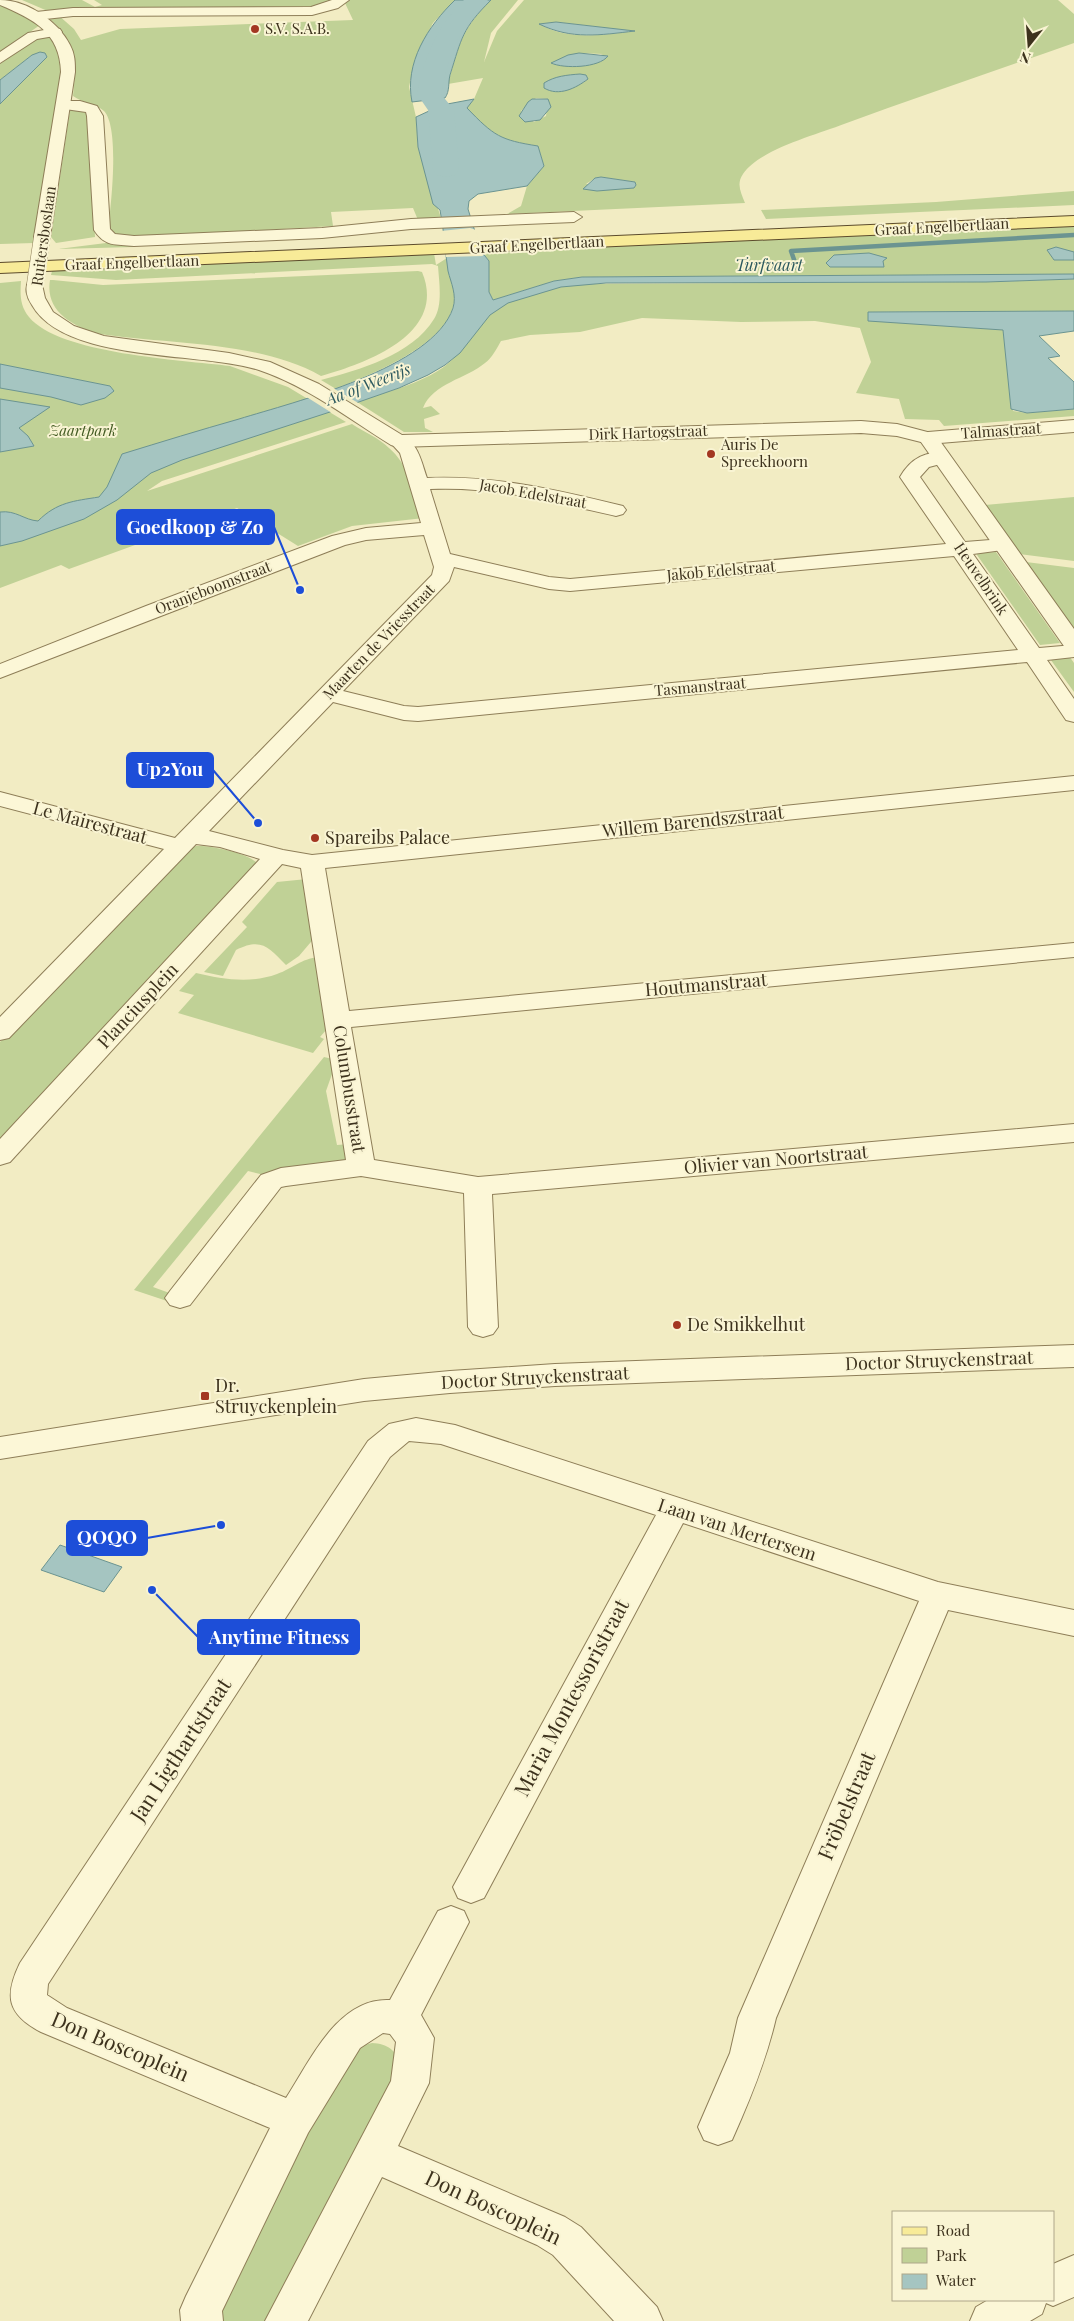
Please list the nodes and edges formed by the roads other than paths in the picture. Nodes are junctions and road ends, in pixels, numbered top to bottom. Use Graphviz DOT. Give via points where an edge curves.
graph roads {
  1 [pos="0,0"];
  2 [pos="342,0"];
  3 [pos="36,16"];
  4 [pos="55,32"];
  5 [pos="0,59"];
  6 [pos="63,105"];
  7 [pos="1074,208"];
  8 [pos="574,216"];
  9 [pos="1074,221"];
  10 [pos="478,235"];
  11 [pos="443,236"];
  12 [pos="0,256"];
  13 [pos="0,268"];
  14 [pos="332,400"];
  15 [pos="1074,426"];
  16 [pos="928,438"];
  17 [pos="398,441"];
  18 [pos="941,458"];
  19 [pos="419,484"];
  20 [pos="616,510"];
  21 [pos="433,528"];
  22 [pos="1003,544"];
  23 [pos="960,548"];
  24 [pos="442,558"];
  25 [pos="1074,644"];
  26 [pos="1074,652"];
  27 [pos="1034,655"];
  28 [pos="0,672"];
  29 [pos="329,694"];
  30 [pos="1074,714"];
  31 [pos="1074,783"];
  32 [pos="0,799"];
  33 [pos="185,841"];
  34 [pos="276,856"];
  35 [pos="312,862"];
  36 [pos="1074,950"];
  37 [pos="337,1020"];
  38 [pos="0,1032"];
  39 [pos="1074,1133"];
  40 [pos="0,1156"];
  41 [pos="361,1167"];
  42 [pos="478,1186"];
  43 [pos="180,1298"];
  44 [pos="483,1327"];
  45 [pos="1074,1356"];
  46 [pos="403,1430"];
  47 [pos="0,1448"];
  48 [pos="674,1510"];
  49 [pos="938,1595"];
  50 [pos="1074,1623"];
  51 [pos="471,1887"];
  52 [pos="451,1922"];
  53 [pos="31,2005"];
  54 [pos="400,2017"];
  55 [pos="294,2120"];
  56 [pos="718,2127"];
  57 [pos="373,2154"];
  58 [pos="1074,2275"];
  59 [pos="1054,2285"];
  60 [pos="1025,2301"];
  61 [pos="202,2321"];
  62 [pos="286,2321"];
  63 [pos="642,2321"];
  64 [pos="991,2321"];
  1 -- 3 [label="street, Ruitersboslaan"];
  2 -- 3 [label="street, Ruitersboslaan" via="312,11 74,12"];
  3 -- 4 [label="street, Ruitersboslaan"];
  4 -- 5 [label="street" via="34,36"];
  4 -- 6 [label="street, Ruitersboslaan" via="65,46 69,63"];
  6 -- 11 [label="street, Graaf Engelbertlaan" via="87,107 95,116 102,230 110,239 134,241 322,233"];
  6 -- 14 [label="street, Ruitersboslaan, bridge" via="35,284 36,298 46,315 84,336 123,345 247,362 295,378"];
  7 -- 10 [label="main road, Graaf Engelbertlaan"];
  8 -- 10 [label="street, Graaf Engelbertlaan"];
  9 -- 10 [label="main road, Graaf Engelbertlaan"];
  10 -- 11 [label="main road, Graaf Engelbertlaan"];
  10 -- 11 [label="street, Graaf Engelbertlaan"];
  11 -- 12 [label="main road, Graaf Engelbertlaan"];
  11 -- 13 [label="main road, Graaf Engelbertlaan"];
  14 -- 17 [label="street, Maarten de Vriesstraat"];
  15 -- 16 [label="street, Talmastraat"];
  16 -- 17 [label="street, Dirk Hartogstraat" via="897,430 861,427"];
  16 -- 18 [label="street"];
  17 -- 19 [label="street, Maarten de Vriesstraat" via="409,451"];
  18 -- 22 [label="street"];
  18 -- 23 [label="street, Heuvelbrink" via="916,465 910,477"];
  19 -- 20 [label="street, Jacob Edelstraat" via="463,482 500,485"];
  19 -- 21 [label="street, Maarten de Vriesstraat"];
  21 -- 24 [label="street, Maarten de Vriesstraat"];
  21 -- 28 [label="street, Oranjeboomstraat" via="366,534 339,540"];
  22 -- 23 [label="street, Jakob Edelstraat"];
  22 -- 25 [label="street"];
  23 -- 24 [label="street, Jakob Edelstraat" via="570,585"];
  23 -- 27 [label="street, Heuvelbrink"];
  24 -- 29 [label="street, Maarten de Vriesstraat" via="445,572 438,582"];
  26 -- 27 [label="street, Tasmanstraat"];
  27 -- 29 [label="street, Tasmanstraat" via="418,714"];
  27 -- 30 [label="street, Heuvelbrink"];
  29 -- 33 [label="street, Maarten de Vriesstraat"];
  31 -- 35 [label="street, Willem Barendszstraat"];
  32 -- 33 [label="street, Le Mairestraat"];
  33 -- 34 [label="street" via="209,837"];
  33 -- 38 [label="street"];
  34 -- 35 [label="street"];
  34 -- 40 [label="street, Planciusplein"];
  35 -- 37 [label="street, Columbusstraat"];
  36 -- 37 [label="street, Houtmanstraat"];
  37 -- 41 [label="street, Columbusstraat"];
  39 -- 42 [label="street, Olivier van Noortstraat"];
  41 -- 42 [label="street, Olivier van Noortstraat"];
  41 -- 43 [label="street, Columbusstraat" via="271,1181"];
  42 -- 44 [label="street"];
  45 -- 47 [label="street, Doctor Struyckenstraat" via="555,1375 450,1382 364,1390"];
  46 -- 48 [label="street, Laan van Mertersem" via="415,1428 444,1433"];
  46 -- 53 [label="street, Jan Ligthartstraat" via="379,1449 33,1975 27,1993"];
  48 -- 49 [label="street, Laan van Mertersem"];
  48 -- 51 [label="street, Maria Montessoristraat"];
  49 -- 50 [label="street, Laan van Mertersem"];
  49 -- 56 [label="street, Fröbelstraat" via="757,2018 749,2053"];
  52 -- 54 [label="street"];
  53 -- 55 [label="street, Don Boscoplein" via="54,2020"];
  54 -- 55 [label="street" via="377,2016 347,2036"];
  54 -- 57 [label="street" via="415,2038 410,2083"];
  55 -- 61 [label="street" via="201,2310"];
  57 -- 62 [label="street"];
  57 -- 63 [label="street, Don Boscoplein" via="559,2236"];
  58 -- 59 [label="street"];
  60 -- 64 [label="street"];
}
